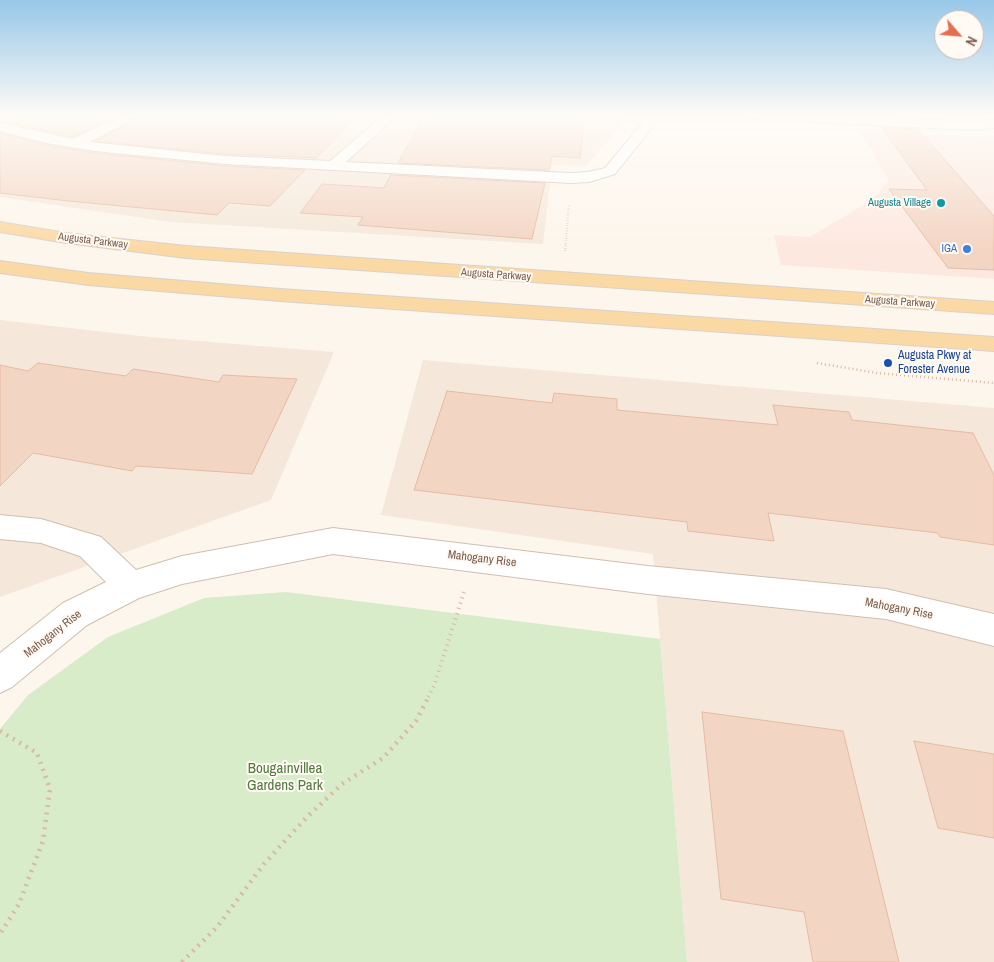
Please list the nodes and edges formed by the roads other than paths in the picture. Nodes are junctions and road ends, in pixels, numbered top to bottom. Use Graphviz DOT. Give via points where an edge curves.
graph roads {
  1 [pos="223,160"];
  2 [pos="339,160"];
  3 [pos="619,160"];
  4 [pos="334,166"];
  5 [pos="0,227"];
  6 [pos="0,267"];
  7 [pos="994,308"];
  8 [pos="994,344"];
  9 [pos="0,527"];
  10 [pos="131,586"];
  11 [pos="994,630"];
  12 [pos="0,675"];
  1 -- 4 [label="street"];
  2 -- 4 [label="street"];
  3 -- 4 [label="street" via="610,171 571,178"];
  5 -- 7 [label="main road, Augusta Parkway" via="186,252"];
  6 -- 8 [label="main road" via="88,279 280,295"];
  9 -- 10 [label="street" via="41,531 90,546"];
  10 -- 11 [label="street, Mahogany Rise" via="182,570 333,541 648,580 886,604"];
  10 -- 12 [label="street, Mahogany Rise" via="75,614"];
}
